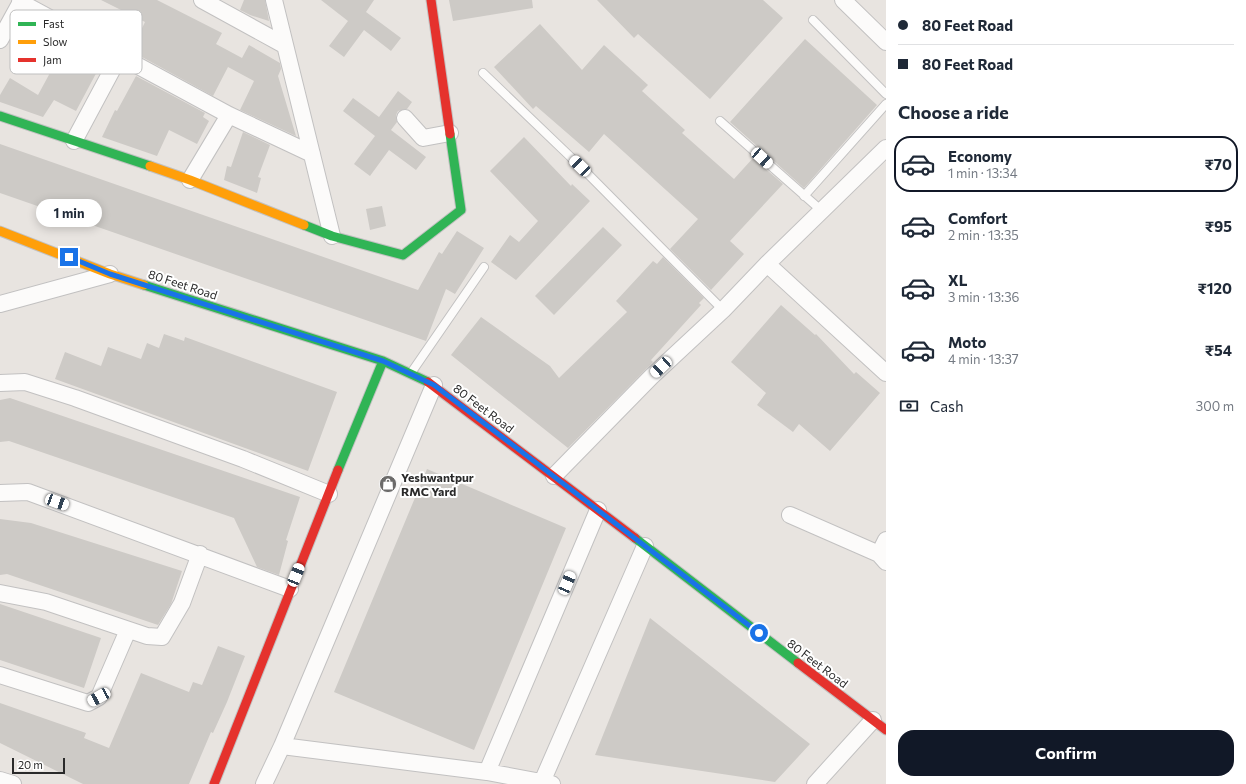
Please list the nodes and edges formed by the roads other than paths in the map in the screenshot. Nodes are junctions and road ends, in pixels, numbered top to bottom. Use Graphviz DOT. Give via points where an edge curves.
graph roads {
  1 [pos="202,0"];
  2 [pos="274,0"];
  3 [pos="431,0"];
  4 [pos="843,0"];
  5 [pos="21,1"];
  6 [pos="16,10"];
  7 [pos="37,10"];
  8 [pos="813,20"];
  9 [pos="10,21"];
  10 [pos="0,40"];
  11 [pos="886,42"];
  12 [pos="284,45"];
  13 [pos="142,69"];
  14 [pos="483,73"];
  15 [pos="110,74"];
  16 [pos="886,94"];
  17 [pos="886,104"];
  18 [pos="229,115"];
  19 [pos="0,116"];
  20 [pos="405,118"];
  21 [pos="720,120"];
  22 [pos="450,133"];
  23 [pos="74,141"];
  24 [pos="886,148"];
  25 [pos="312,154"];
  26 [pos="190,180"];
  27 [pos="804,196"];
  28 [pos="822,211"];
  29 [pos="0,230"];
  30 [pos="332,236"];
  31 [pos="767,264"];
  32 [pos="484,267"];
  33 [pos="110,274"];
  34 [pos="0,304"];
  35 [pos="723,310"];
  36 [pos="383,361"];
  37 [pos="886,373"];
  38 [pos="410,374"];
  39 [pos="0,384"];
  40 [pos="434,385"];
  41 [pos="554,476"];
  42 [pos="0,493"];
  43 [pos="329,494"];
  44 [pos="598,510"];
  45 [pos="790,515"];
  46 [pos="886,540"];
  47 [pos="645,546"];
  48 [pos="200,554"];
  49 [pos="882,558"];
  50 [pos="290,589"];
  51 [pos="0,593"];
  52 [pos="128,630"];
  53 [pos="0,675"];
  54 [pos="873,720"];
  55 [pos="886,730"];
  56 [pos="282,746"];
  57 [pos="487,772"];
  58 [pos="0,780"];
  59 [pos="547,783"];
  60 [pos="12,784"];
  61 [pos="214,784"];
  62 [pos="264,784"];
  63 [pos="815,784"];
  1 -- 12 [label="street"];
  2 -- 12 [label="street"];
  3 -- 22 [label="street"];
  4 -- 11 [label="street"];
  5 -- 6 [label="street"];
  5 -- 7 [label="street"];
  8 -- 16 [label="lane"];
  9 -- 10 [label="street"];
  12 -- 25 [label="street"];
  13 -- 18 [label="street"];
  14 -- 35 [label="lane"];
  15 -- 23 [label="street"];
  17 -- 27 [label="lane"];
  18 -- 25 [label="street"];
  18 -- 26 [label="street"];
  19 -- 23 [label="street"];
  20 -- 22 [label="street" via="423,138"];
  21 -- 27 [label="lane"];
  22 -- 30 [label="street" via="461,210 403,255"];
  23 -- 26 [label="street"];
  24 -- 28 [label="street"];
  25 -- 30 [label="street"];
  26 -- 30 [label="street"];
  27 -- 28 [label="lane"];
  28 -- 31 [label="street"];
  29 -- 33 [label="street, 80 Feet Road"];
  31 -- 35 [label="street"];
  31 -- 37 [label="street"];
  32 -- 38 [label="lane"];
  33 -- 34 [label="street"];
  33 -- 36 [label="street, 80 Feet Road"];
  35 -- 41 [label="street" via="651,377"];
  36 -- 38 [label="street, 80 Feet Road"];
  36 -- 43 [label="street"];
  38 -- 40 [label="street, 80 Feet Road"];
  39 -- 43 [label="street" via="25,382 75,398 243,459"];
  40 -- 41 [label="street, 80 Feet Road"];
  40 -- 56 [label="street"];
  41 -- 44 [label="street, 80 Feet Road"];
  42 -- 48 [label="street" via="28,492"];
  43 -- 50 [label="street"];
  44 -- 47 [label="street, 80 Feet Road"];
  44 -- 57 [label="street"];
  45 -- 49 [label="street"];
  46 -- 49 [label="street"];
  47 -- 54 [label="street, 80 Feet Road"];
  47 -- 59 [label="street"];
  48 -- 50 [label="street"];
  48 -- 52 [label="street" via="182,603 162,637 147,636"];
  50 -- 61 [label="street"];
  51 -- 52 [label="street" via="46,602"];
  52 -- 53 [label="street" via="99,697 88,704"];
  54 -- 55 [label="street, 80 Feet Road"];
  54 -- 63 [label="street"];
  56 -- 57 [label="street"];
  56 -- 62 [label="street"];
  57 -- 59 [label="street"];
  58 -- 60 [label="street"];
}
